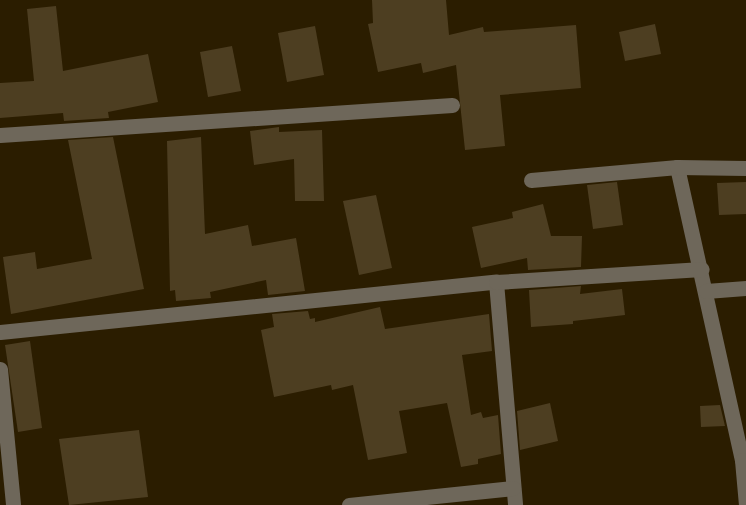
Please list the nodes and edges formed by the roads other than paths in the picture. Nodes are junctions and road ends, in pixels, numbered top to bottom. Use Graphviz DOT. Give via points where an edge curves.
graph roads {
  1 [pos="452,105"];
  2 [pos="0,135"];
  3 [pos="677,167"];
  4 [pos="746,168"];
  5 [pos="531,180"];
  6 [pos="702,268"];
  7 [pos="496,282"];
  8 [pos="746,288"];
  9 [pos="706,291"];
  10 [pos="0,332"];
  11 [pos="0,369"];
  12 [pos="744,460"];
  13 [pos="513,488"];
  14 [pos="13,505"];
  15 [pos="349,505"];
  16 [pos="515,505"];
  17 [pos="746,505"];
  1 -- 2 [label="street"];
  3 -- 4 [label="street"];
  3 -- 5 [label="street"];
  3 -- 6 [label="street"];
  6 -- 7 [label="street"];
  6 -- 9 [label="street"];
  7 -- 10 [label="street"];
  7 -- 13 [label="street"];
  8 -- 9 [label="street"];
  9 -- 12 [label="street"];
  11 -- 14 [label="street"];
  12 -- 17 [label="street"];
  13 -- 15 [label="street"];
  13 -- 16 [label="street"];
}
